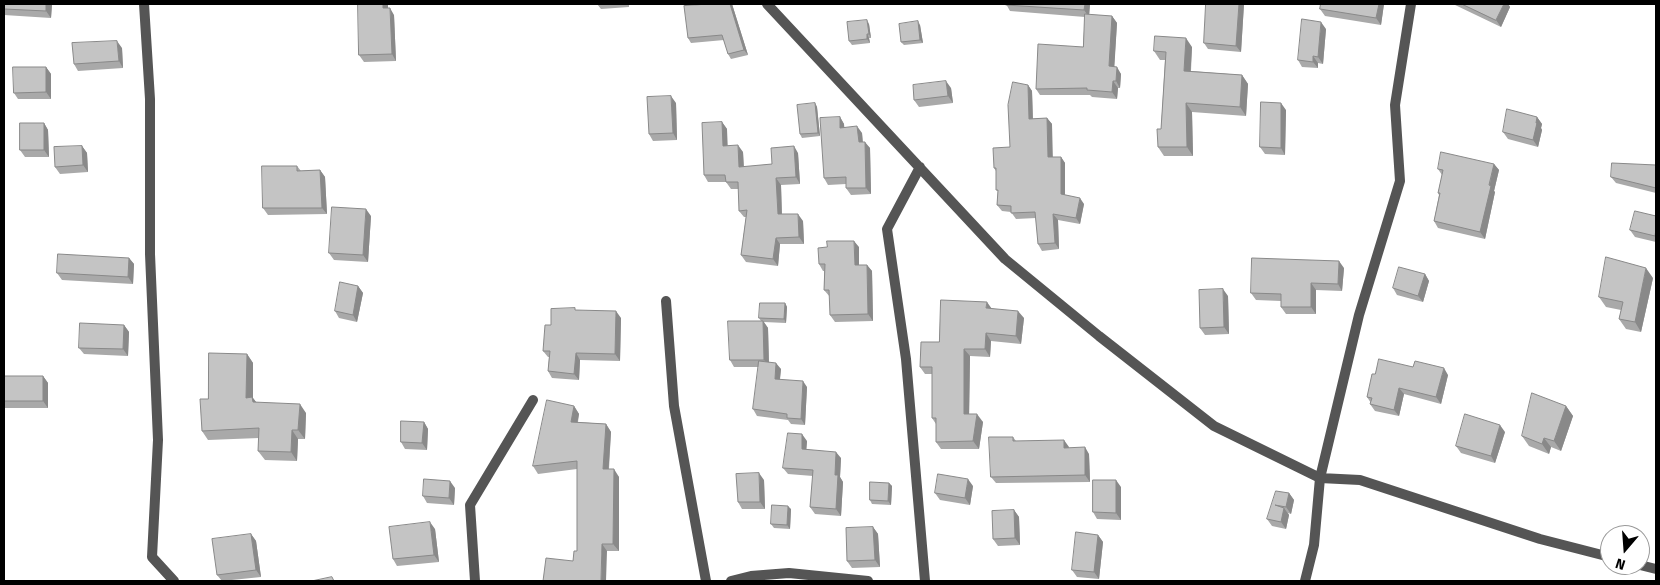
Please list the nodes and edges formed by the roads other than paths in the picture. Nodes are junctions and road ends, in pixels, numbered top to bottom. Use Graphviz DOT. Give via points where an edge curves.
graph roads {
  1 [pos="144,4"];
  2 [pos="767,4"];
  3 [pos="1411,4"];
  4 [pos="920,167"];
  5 [pos="666,301"];
  6 [pos="534,400"];
  7 [pos="1320,478"];
  8 [pos="1600,554"];
  9 [pos="174,581"];
  10 [pos="475,581"];
  11 [pos="706,581"];
  12 [pos="731,581"];
  13 [pos="868,581"];
  14 [pos="925,581"];
  15 [pos="1305,581"];
  1 -- 9 [label="street" via="150,99 150,254 158,440 152,556"];
  2 -- 4 [label="street"];
  3 -- 7 [label="street" via="1395,105 1400,181 1360,315"];
  4 -- 7 [label="street" via="1005,259 1214,426"];
  4 -- 14 [label="street" via="887,229 906,359"];
  5 -- 11 [label="street" via="674,406"];
  6 -- 10 [label="street" via="470,505"];
  7 -- 8 [label="street" via="1360,480 1540,539"];
  7 -- 15 [label="street" via="1314,545"];
  12 -- 13 [label="street" via="789,573"];
}
